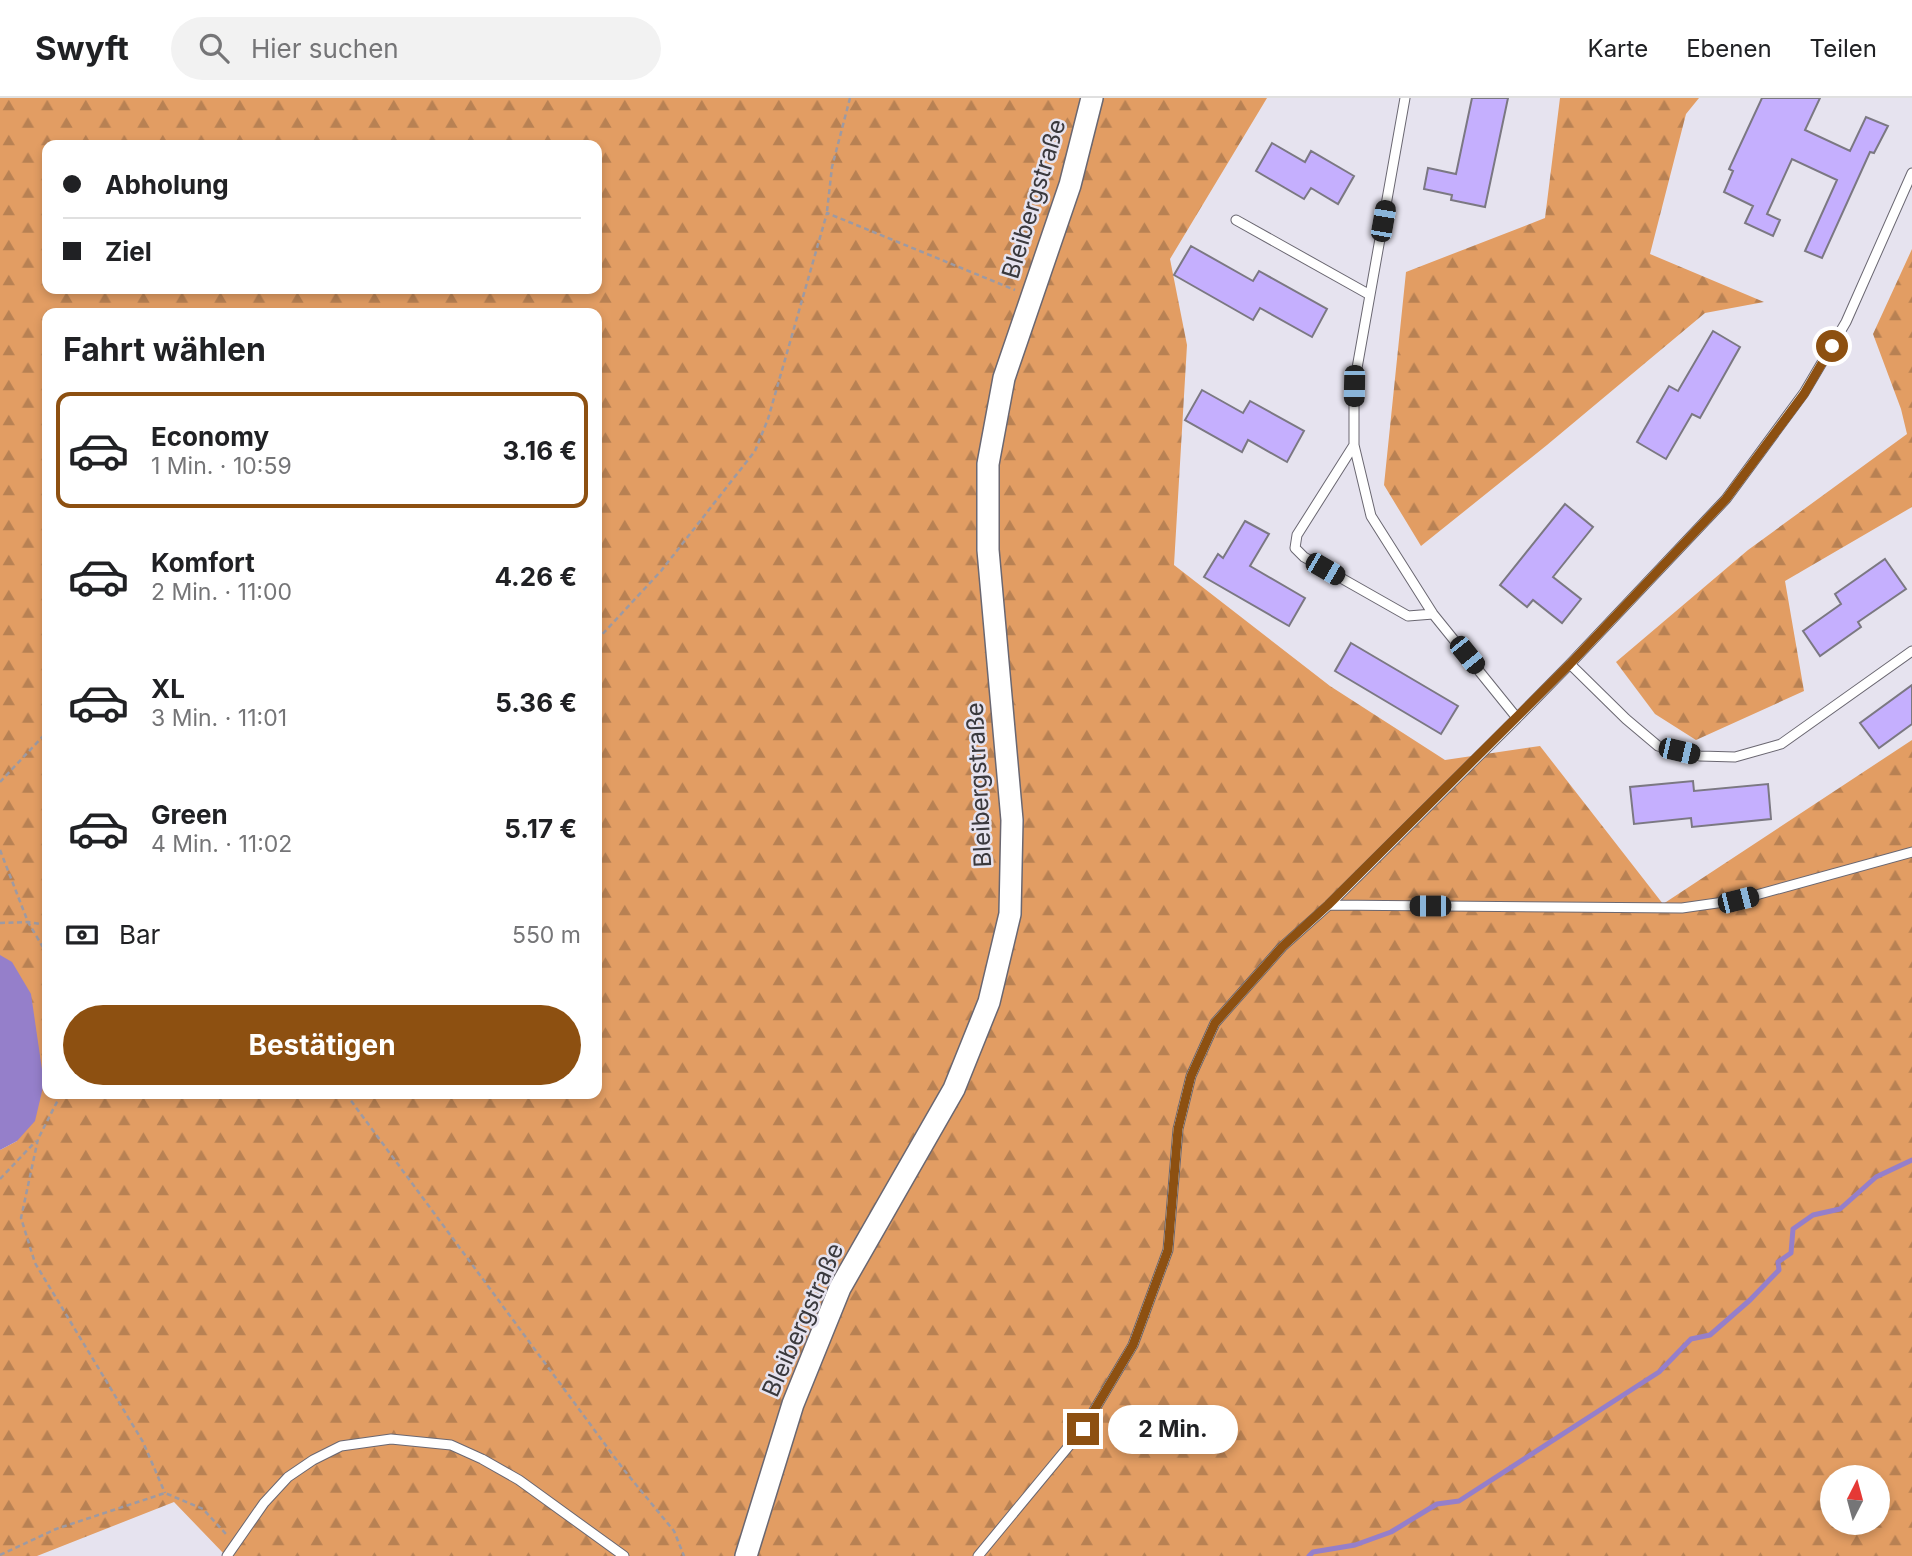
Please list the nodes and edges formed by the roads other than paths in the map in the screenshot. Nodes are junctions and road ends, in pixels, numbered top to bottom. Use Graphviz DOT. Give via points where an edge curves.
graph roads {
  1 [pos="1092,98"];
  2 [pos="1405,98"];
  3 [pos="1912,173"];
  4 [pos="1236,220"];
  5 [pos="1370,295"];
  6 [pos="1354,445"];
  7 [pos="1433,614"];
  8 [pos="1912,651"];
  9 [pos="1570,664"];
  10 [pos="1517,718"];
  11 [pos="1912,852"];
  12 [pos="1328,905"];
  13 [pos="227,1556"];
  14 [pos="624,1556"];
  15 [pos="746,1556"];
  16 [pos="978,1556"];
  1 -- 15 [label="street, Bleibergstraße" via="1070,185 1004,378 988,464 988,550 1012,820 1010,914 989,1002 954,1089 840,1288 793,1404"];
  2 -- 5 [label="lane"];
  3 -- 9 [label="lane" via="1846,322 1804,394 1726,499"];
  4 -- 5 [label="lane"];
  5 -- 6 [label="lane" via="1354,386"];
  6 -- 7 [label="lane" via="1371,516"];
  6 -- 7 [label="lane" via="1297,535 1295,548 1408,616"];
  7 -- 10 [label="lane"];
  8 -- 9 [label="lane" via="1781,744 1735,757 1700,756 1658,746"];
  9 -- 10 [label="lane"];
  10 -- 12 [label="lane"];
  11 -- 12 [label="lane" via="1738,900 1682,908"];
  12 -- 16 [label="lane" via="1282,947 1215,1023 1191,1076 1178,1129 1168,1250 1133,1345 1083,1429"];
  13 -- 14 [label="lane" via="288,1477 341,1446 391,1439 451,1445 482,1459 519,1480"];
}
